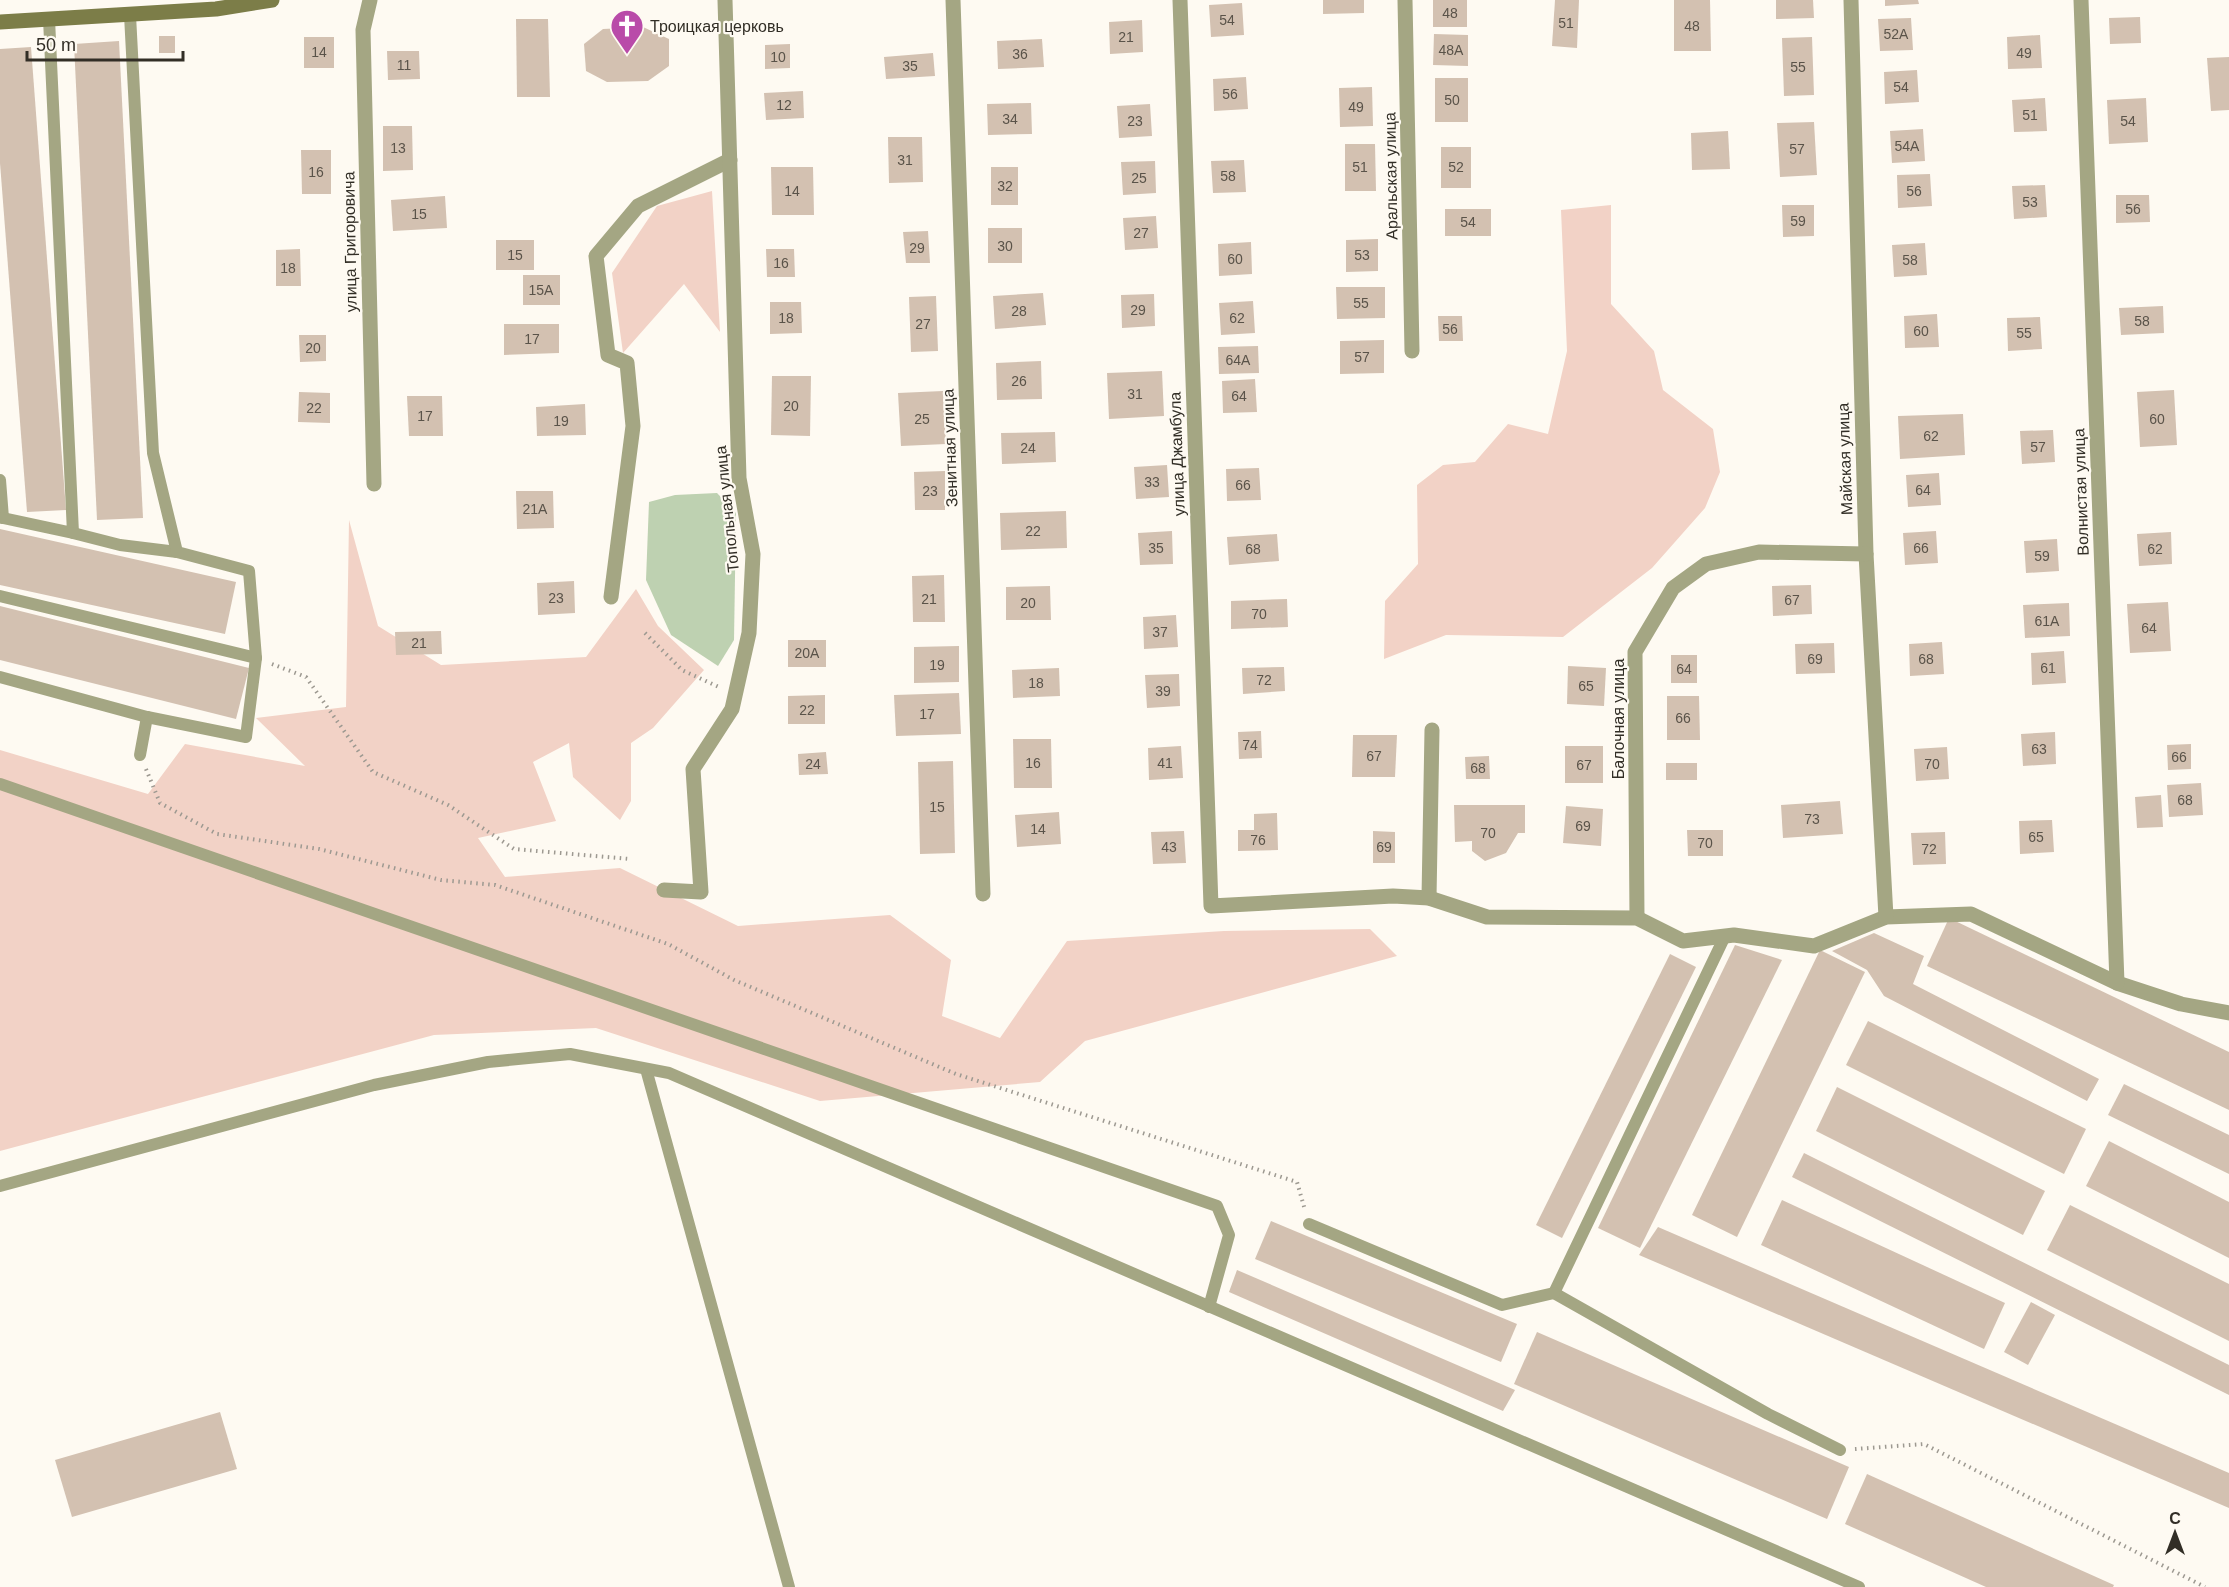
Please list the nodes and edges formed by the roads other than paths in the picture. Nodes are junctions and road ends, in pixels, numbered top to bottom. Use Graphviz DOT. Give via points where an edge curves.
graph roads {
  1 [pos="272,0"];
  2 [pos="370,0"];
  3 [pos="725,0"];
  4 [pos="953,0"];
  5 [pos="1180,0"];
  6 [pos="1405,0"];
  7 [pos="1851,0"];
  8 [pos="2081,0"];
  9 [pos="130,15"];
  10 [pos="49,19"];
  11 [pos="0,22"];
  12 [pos="730,160"];
  13 [pos="1412,351"];
  14 [pos="0,480"];
  15 [pos="374,484"];
  16 [pos="1,517"];
  17 [pos="73,533"];
  18 [pos="177,552"];
  19 [pos="1866,554"];
  20 [pos="0,596"];
  21 [pos="611,597"];
  22 [pos="256,658"];
  23 [pos="0,677"];
  24 [pos="147,717"];
  25 [pos="1432,730"];
  26 [pos="140,755"];
  27 [pos="0,784"];
  28 [pos="664,890"];
  29 [pos="983,894"];
  30 [pos="1429,898"];
  31 [pos="1886,917"];
  32 [pos="1637,918"];
  33 [pos="1725,936"];
  34 [pos="2118,983"];
  35 [pos="2229,1013"];
  36 [pos="646,1069"];
  37 [pos="0,1186"];
  38 [pos="1309,1224"];
  39 [pos="1554,1293"];
  40 [pos="1209,1307"];
  41 [pos="1840,1450"];
  42 [pos="789,1587"];
  43 [pos="1859,1587"];
  1 -- 9 [label="street" via="216,9"];
  2 -- 15 [label="street, улица Григоровича" via="363,30"];
  3 -- 12 [label="street, Топольная улица"];
  4 -- 29 [label="street, Зенитная улица"];
  5 -- 30 [label="street, улица Джамбула" via="1211,906 1393,896"];
  6 -- 13 [label="street, Аральская улица"];
  7 -- 19 [label="street, Майская улица"];
  8 -- 34 [label="street, Волнистая улица"];
  9 -- 10 [label="street"];
  9 -- 18 [label="lane" via="153,453"];
  10 -- 11 [label="street"];
  10 -- 17 [label="lane"];
  12 -- 21 [label="street" via="638,206 596,256 608,355 627,363 633,426"];
  12 -- 28 [label="street, Топольная улица" via="739,478 753,554 749,633 732,709 693,769 701,892"];
  14 -- 16 [label="lane"];
  16 -- 17 [label="lane"];
  17 -- 18 [label="lane" via="120,545"];
  18 -- 22 [label="lane" via="249,570"];
  19 -- 31 [label="street, Майская улица"];
  19 -- 32 [label="street, Балочная улица" via="1759,552 1706,564 1673,588 1635,652"];
  20 -- 22 [label="lane"];
  22 -- 24 [label="lane" via="246,737"];
  23 -- 24 [label="lane"];
  24 -- 26 [label="lane"];
  25 -- 30 [label="street"];
  27 -- 40 [label="lane" via="1217,1206 1229,1235"];
  30 -- 32 [label="street" via="1487,917"];
  31 -- 33 [label="street" via="1814,946"];
  31 -- 34 [label="street" via="1971,914"];
  32 -- 33 [label="street" via="1683,941"];
  33 -- 39 [label="lane"];
  34 -- 35 [label="street" via="2181,1005"];
  36 -- 37 [label="lane" via="570,1054 488,1062 374,1085"];
  36 -- 40 [label="lane" via="669,1073"];
  36 -- 42 [label="lane"];
  38 -- 39 [label="lane" via="1502,1305"];
  39 -- 41 [label="lane" via="1768,1414"];
  40 -- 43 [label="lane"];
}
